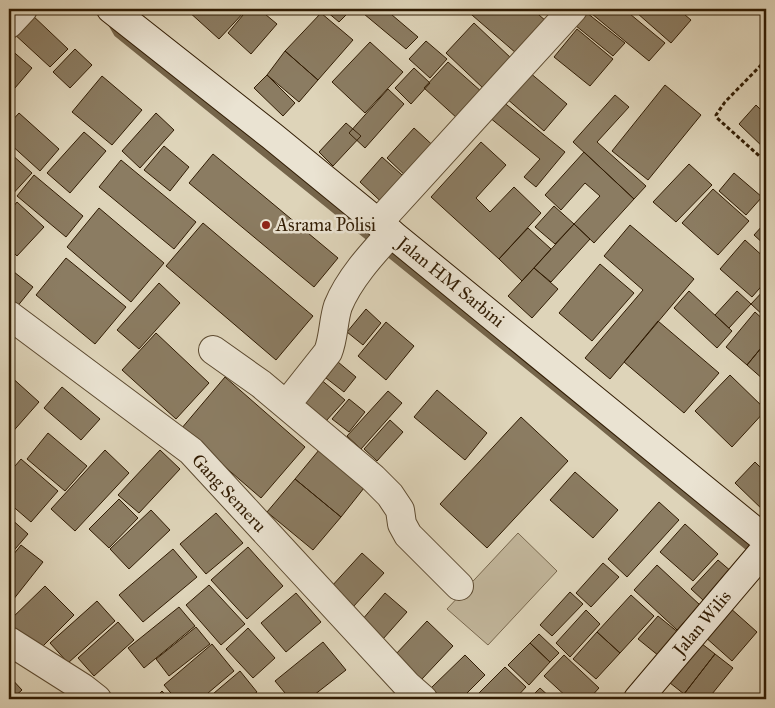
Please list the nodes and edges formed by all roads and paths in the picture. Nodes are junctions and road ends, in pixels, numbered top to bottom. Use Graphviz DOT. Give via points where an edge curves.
graph roads {
  1 [pos="23,9"];
  2 [pos="573,9"];
  3 [pos="124,12"];
  4 [pos="9,24"];
  5 [pos="766,60"];
  6 [pos="766,162"];
  7 [pos="385,232"];
  8 [pos="9,315"];
  9 [pos="213,350"];
  10 [pos="286,405"];
  11 [pos="763,549"];
  12 [pos="459,586"];
  13 [pos="9,641"];
  14 [pos="407,694"];
  15 [pos="97,699"];
  16 [pos="638,699"];
  1 -- 4 [label="street"];
  2 -- 7 [label="street"];
  3 -- 7 [label="street, Jalan HM Sarbini"];
  5 -- 6 [label="path" via="716,115"];
  7 -- 10 [label="street" via="349,284 338,306 328,352"];
  7 -- 11 [label="street, Jalan HM Sarbini"];
  8 -- 14 [label="street, Gang Semeru" via="191,451"];
  9 -- 10 [label="street"];
  10 -- 12 [label="street" via="390,495 400,510 408,535"];
  11 -- 16 [label="street, Jalan Wilis"];
  13 -- 15 [label="street"];
}
